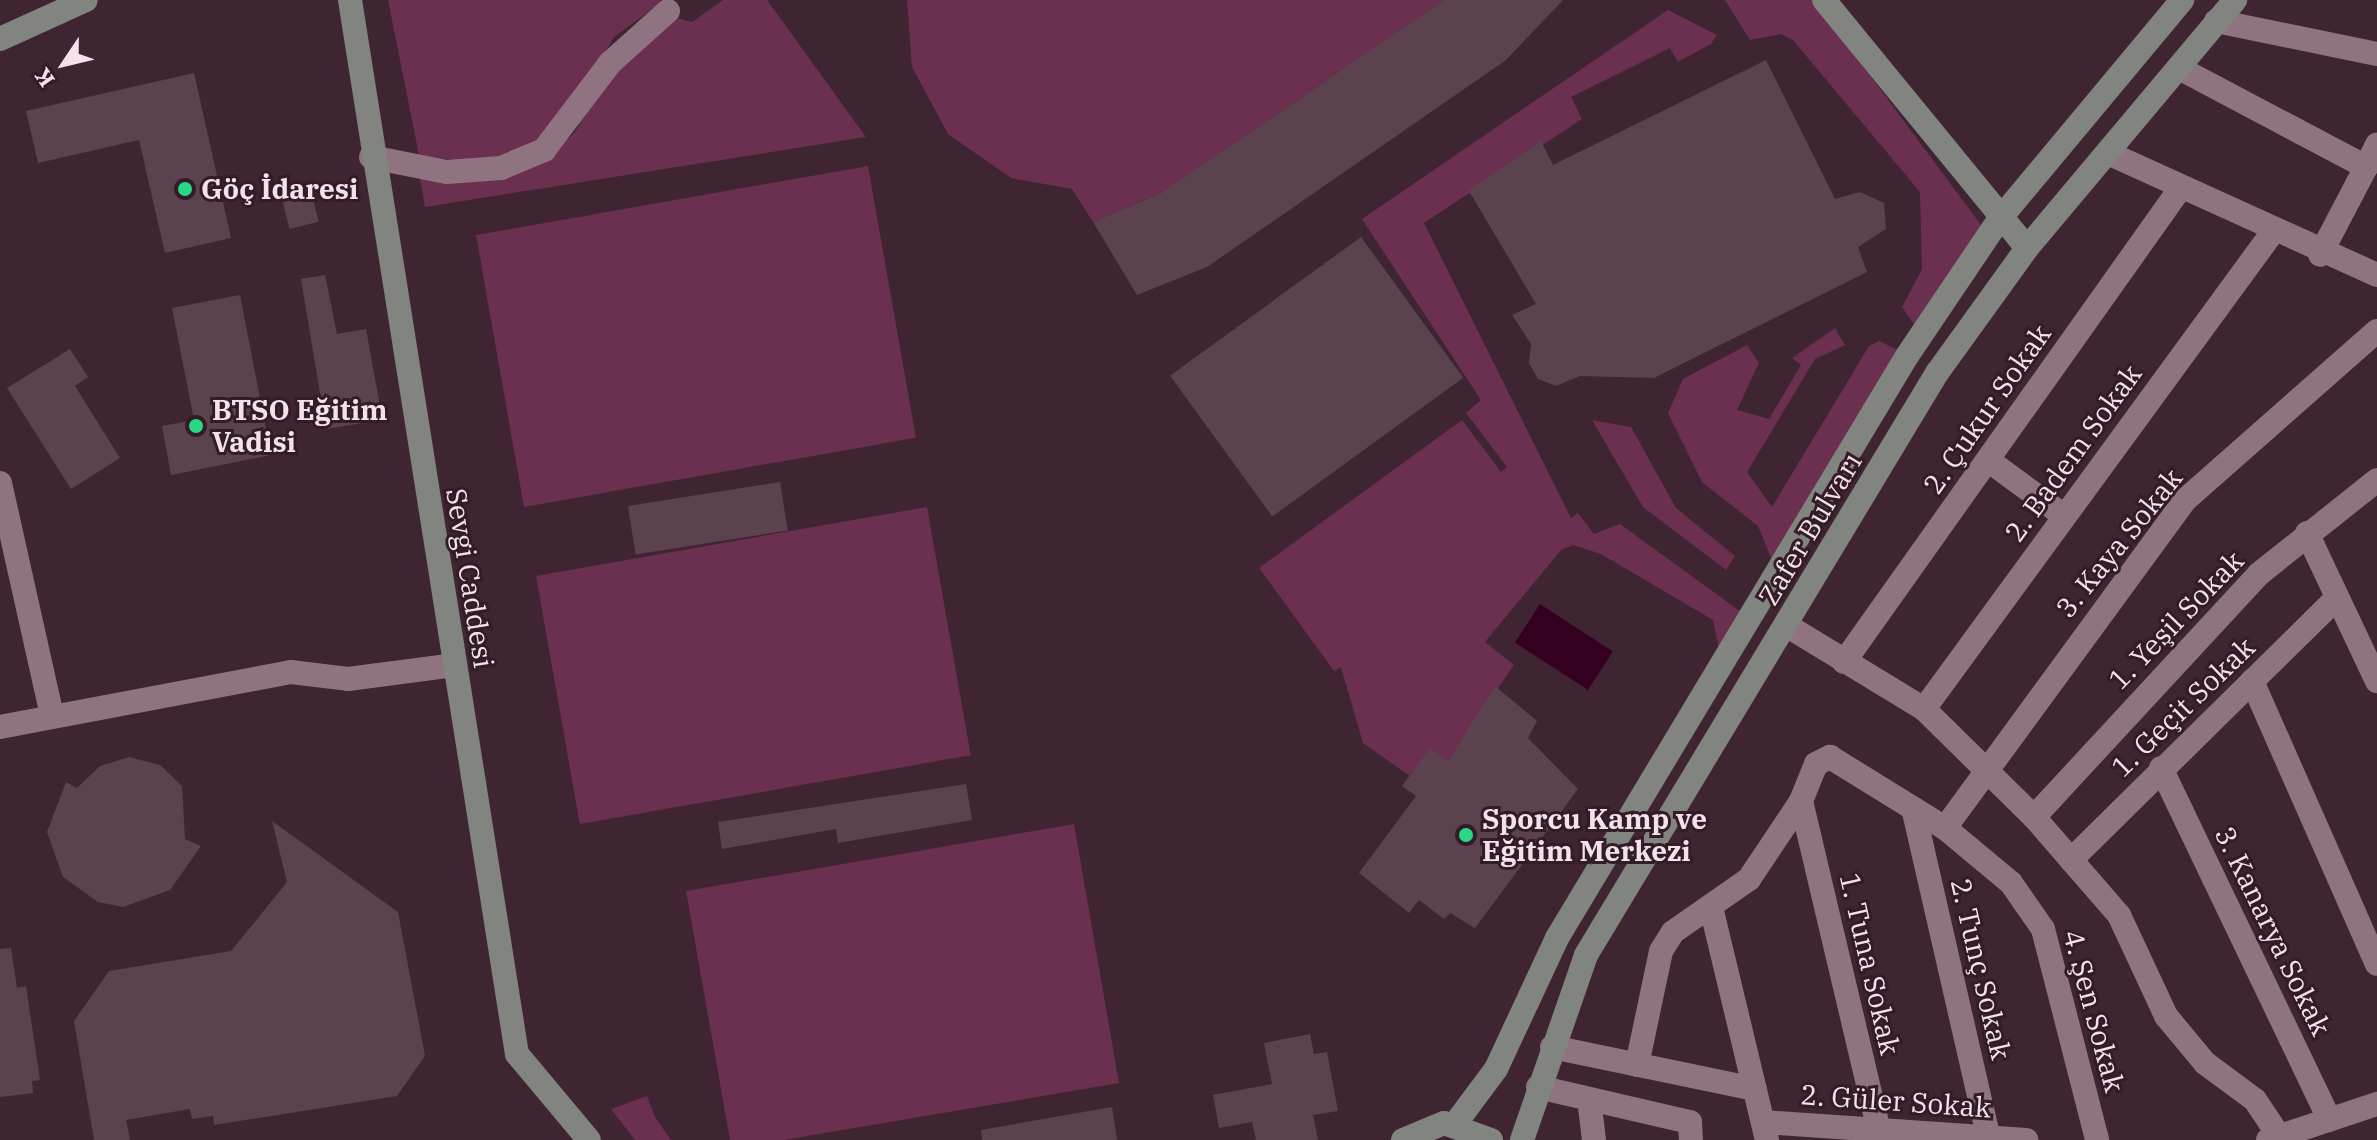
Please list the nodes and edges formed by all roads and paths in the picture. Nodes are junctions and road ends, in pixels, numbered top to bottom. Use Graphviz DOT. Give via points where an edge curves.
graph roads {
  1 [pos="86,0"];
  2 [pos="350,0"];
  3 [pos="1824,0"];
  4 [pos="2182,0"];
  5 [pos="2235,0"];
  6 [pos="668,11"];
  7 [pos="2216,21"];
  8 [pos="0,39"];
  9 [pos="2377,54"];
  10 [pos="2179,68"];
  11 [pos="2377,144"];
  12 [pos="2108,153"];
  13 [pos="371,157"];
  14 [pos="2366,167"];
  15 [pos="2179,190"];
  16 [pos="1998,221"];
  17 [pos="2272,233"];
  18 [pos="2027,248"];
  19 [pos="2320,255"];
  20 [pos="2377,275"];
  21 [pos="2377,331"];
  22 [pos="1988,460"];
  23 [pos="2377,480"];
  24 [pos="1,491"];
  25 [pos="2063,515"];
  26 [pos="2307,533"];
  27 [pos="2337,598"];
  28 [pos="1786,625"];
  29 [pos="1844,662"];
  30 [pos="454,665"];
  31 [pos="2252,681"];
  32 [pos="2377,681"];
  33 [pos="1924,709"];
  34 [pos="52,716"];
  35 [pos="0,727"];
  36 [pos="1984,767"];
  37 [pos="2161,768"];
  38 [pos="1801,801"];
  39 [pos="1914,812"];
  40 [pos="2034,817"];
  41 [pos="1945,828"];
  42 [pos="2071,860"];
  43 [pos="1711,907"];
  44 [pos="2377,964"];
  45 [pos="1552,1047"];
  46 [pos="1637,1065"];
  47 [pos="1538,1087"];
  48 [pos="1755,1089"];
  49 [pos="1589,1099"];
  50 [pos="2377,1104"];
  51 [pos="2330,1120"];
  52 [pos="1455,1124"];
  53 [pos="1765,1131"];
  54 [pos="1880,1135"];
  55 [pos="2274,1138"];
  56 [pos="1989,1139"];
  57 [pos="589,1140"];
  58 [pos="1403,1140"];
  59 [pos="1491,1140"];
  60 [pos="1522,1140"];
  61 [pos="1594,1140"];
  62 [pos="1691,1140"];
  63 [pos="2026,1140"];
  64 [pos="2097,1140"];
  1 -- 8 [label="main road"];
  2 -- 13 [label="main road, Sevgi Caddesi"];
  3 -- 16 [label="main road"];
  4 -- 16 [label="main road, Zafer Bulvarı"];
  5 -- 7 [label="main road, Zafer Bulvarı"];
  6 -- 13 [label="street" via="610,63 544,150 501,168 447,172"];
  7 -- 9 [label="street"];
  7 -- 10 [label="main road, Zafer Bulvarı"];
  10 -- 12 [label="main road, Zafer Bulvarı"];
  10 -- 14 [label="street"];
  11 -- 14 [label="street"];
  12 -- 15 [label="street"];
  12 -- 18 [label="main road, Zafer Bulvarı"];
  13 -- 30 [label="main road, Sevgi Caddesi"];
  14 -- 19 [label="street"];
  15 -- 17 [label="street"];
  15 -- 22 [label="street, 2. Çukur Sokak"];
  16 -- 18 [label="main road"];
  16 -- 52 [label="main road, Zafer Bulvarı" via="1716,669 1557,938 1496,1069"];
  17 -- 19 [label="street"];
  17 -- 25 [label="street, 2. Badem Sokak"];
  18 -- 28 [label="main road, Zafer Bulvarı" via="1937,373"];
  19 -- 20 [label="street"];
  21 -- 36 [label="street, 3. Kaya Sokak" via="2184,501"];
  22 -- 25 [label="street"];
  22 -- 29 [label="street, 2. Çukur Sokak"];
  23 -- 26 [label="street, 1. Yeşil Sokak"];
  24 -- 34 [label="street"];
  25 -- 33 [label="street, 2. Badem Sokak"];
  26 -- 27 [label="street"];
  26 -- 40 [label="street, 1. Yeşil Sokak" via="2259,574"];
  27 -- 31 [label="street, 1. Geçit Sokak"];
  27 -- 32 [label="street"];
  28 -- 29 [label="street"];
  28 -- 45 [label="main road, Zafer Bulvarı" via="1586,955"];
  29 -- 33 [label="street"];
  30 -- 34 [label="street" via="348,679 291,672"];
  30 -- 57 [label="main road, Sevgi Caddesi" via="517,1054"];
  31 -- 37 [label="street, 1. Geçit Sokak"];
  31 -- 44 [label="street"];
  33 -- 36 [label="street"];
  34 -- 35 [label="street"];
  36 -- 40 [label="street"];
  36 -- 41 [label="street, 3. Kaya Sokak"];
  37 -- 42 [label="street, 1. Geçit Sokak"];
  37 -- 51 [label="street, 3. Kanarya Sokak"];
  38 -- 39 [label="street, 4. Şen Sokak" via="1816,764 1830,757"];
  38 -- 43 [label="street, 4. Şen Sokak" via="1770,855"];
  38 -- 54 [label="street, 1. Tuna Sokak"];
  39 -- 41 [label="street, 4. Şen Sokak"];
  39 -- 56 [label="street, 2. Tunç Sokak"];
  40 -- 42 [label="street"];
  41 -- 64 [label="street, 4. Şen Sokak" via="2011,883 2043,929"];
  42 -- 55 [label="street" via="2119,915 2166,1016 2205,1063 2255,1100"];
  43 -- 46 [label="street, 4. Şen Sokak" via="1673,932 1661,951"];
  43 -- 48 [label="street"];
  45 -- 46 [label="street"];
  45 -- 47 [label="main road, Zafer Bulvarı"];
  46 -- 48 [label="street"];
  47 -- 49 [label="street"];
  47 -- 60 [label="main road, Zafer Bulvarı"];
  48 -- 53 [label="street"];
  49 -- 61 [label="street"];
  49 -- 62 [label="street" via="1690,1122"];
  50 -- 51 [label="street"];
  51 -- 55 [label="street"];
  52 -- 58 [label="main road" via="1423,1128"];
  52 -- 59 [label="main road"];
  53 -- 54 [label="street, 2. Güler Sokak"];
  54 -- 56 [label="street, 2. Güler Sokak"];
  56 -- 63 [label="street, 2. Güler Sokak"];
}
